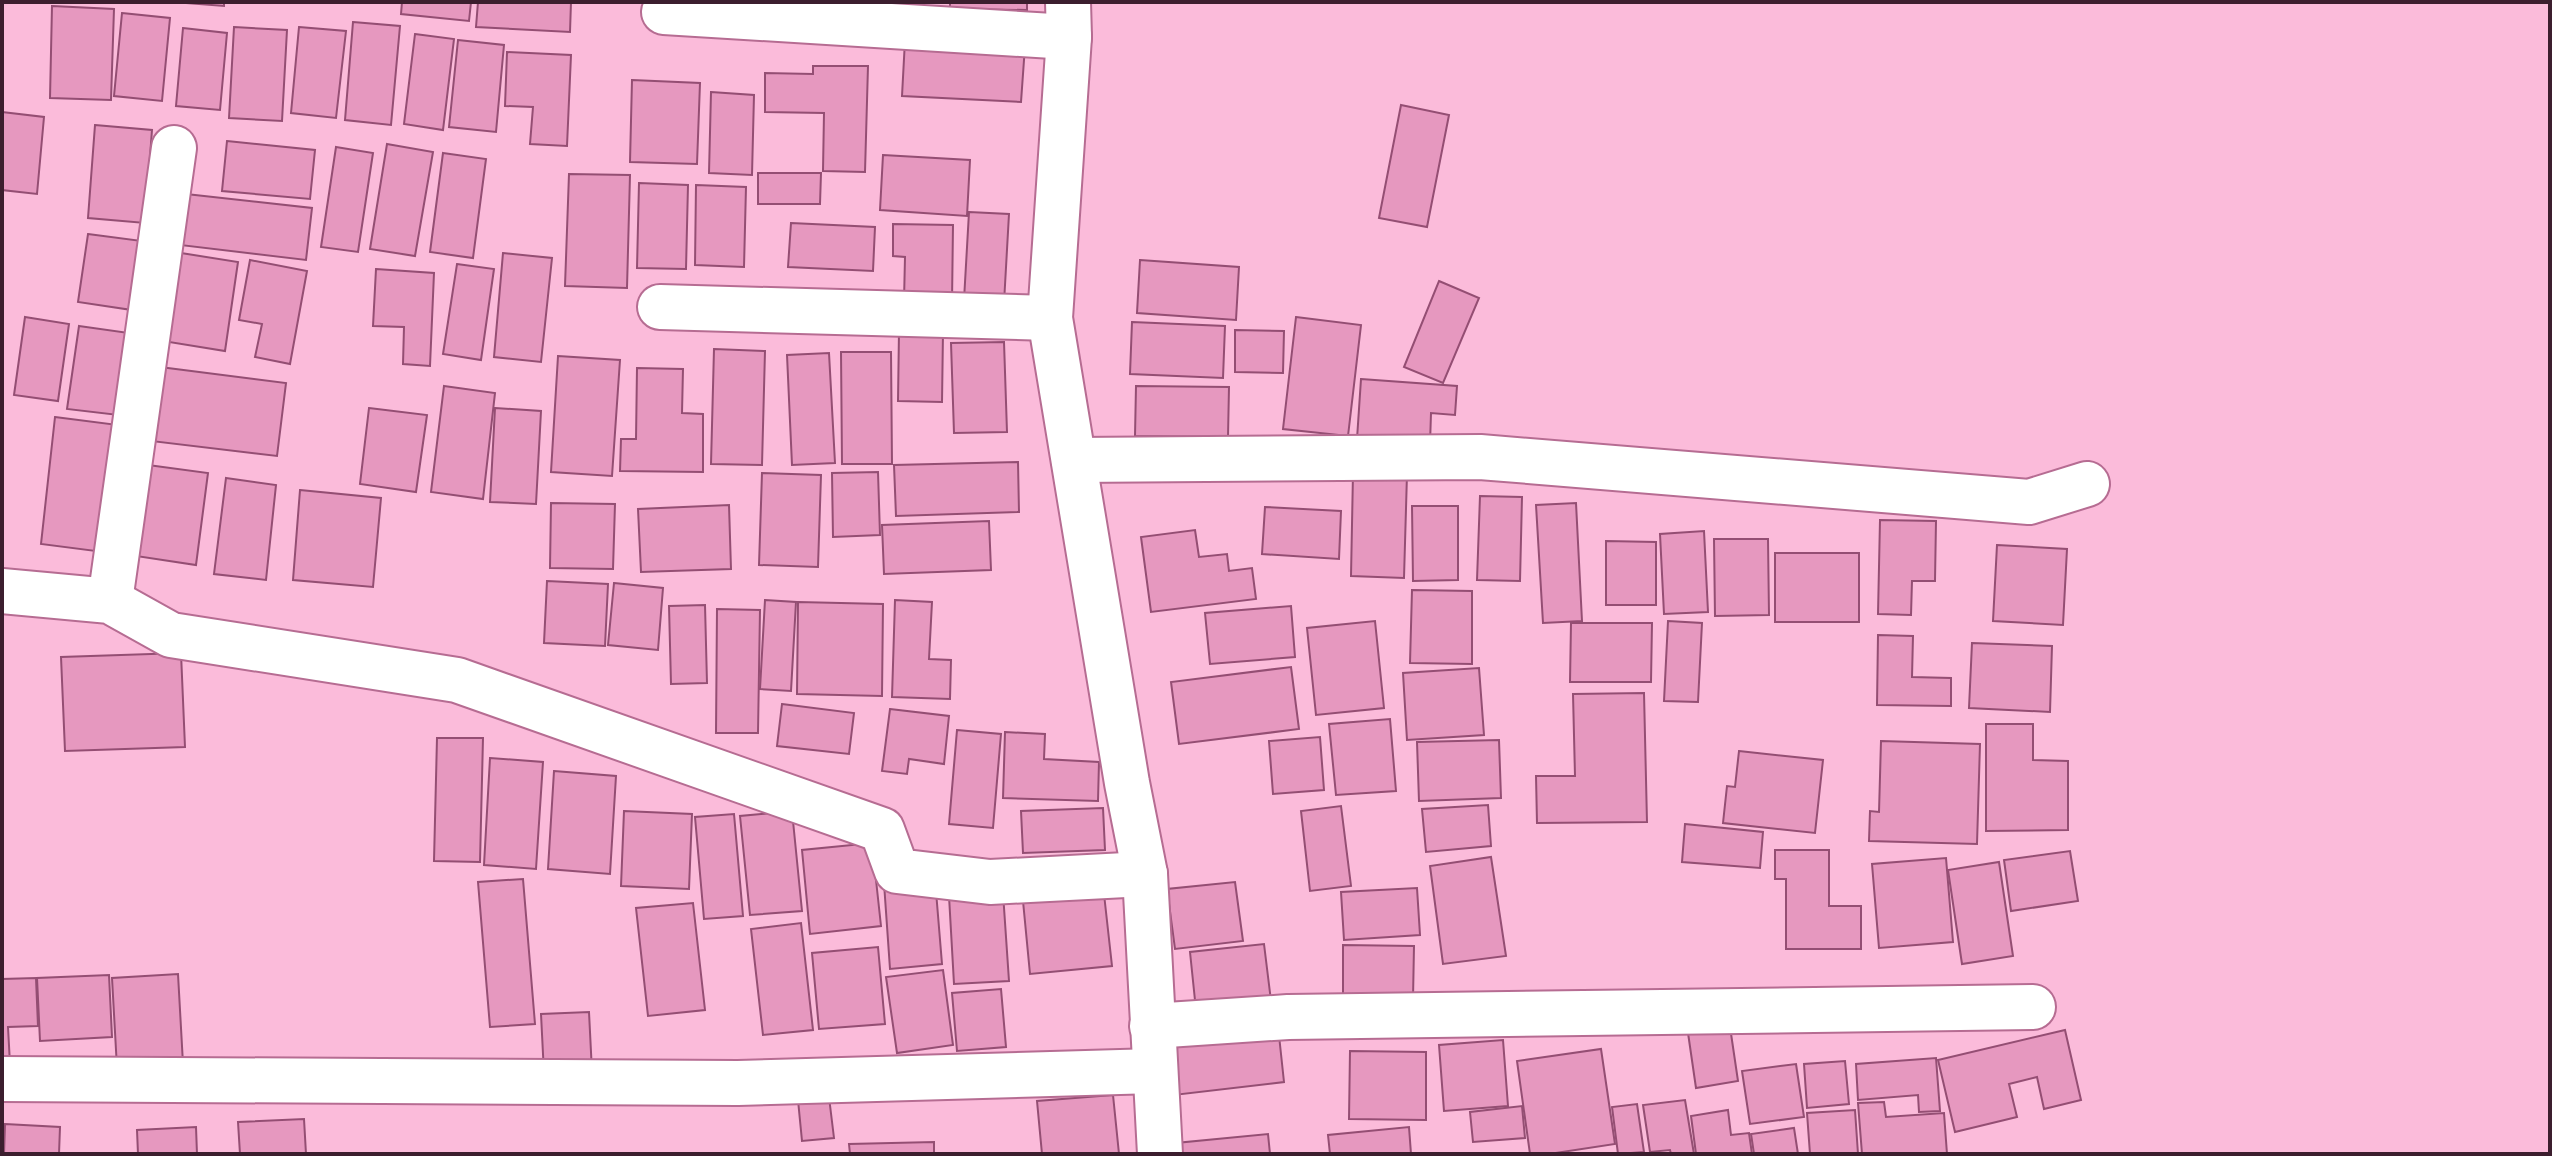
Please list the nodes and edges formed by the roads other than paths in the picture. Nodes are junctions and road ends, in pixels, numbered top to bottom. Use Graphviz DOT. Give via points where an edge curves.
graph roads {
  1 [pos="664,12"];
  2 [pos="1068,20"];
  3 [pos="174,148"];
  4 [pos="660,307"];
  5 [pos="1050,318"];
  6 [pos="1074,460"];
  7 [pos="2087,484"];
  8 [pos="2,591"];
  9 [pos="110,601"];
  10 [pos="1145,874"];
  11 [pos="2033,1007"];
  12 [pos="1152,1026"];
  13 [pos="1155,1071"];
  14 [pos="2,1079"];
  15 [pos="1160,1154"];
  1 -- 2 [label="street"];
  2 -- 5 [label="street"];
  3 -- 9 [label="street"];
  4 -- 5 [label="street"];
  5 -- 6 [label="street"];
  6 -- 7 [label="street" via="1480,457 2029,502"];
  6 -- 10 [label="street"];
  8 -- 9 [label="street"];
  9 -- 10 [label="street" via="171,635 457,680 882,830 897,871 990,882"];
  10 -- 12 [label="street"];
  11 -- 12 [label="street" via="1288,1017"];
  12 -- 13 [label="street"];
  13 -- 14 [label="street" via="738,1083"];
  13 -- 15 [label="street"];
}
